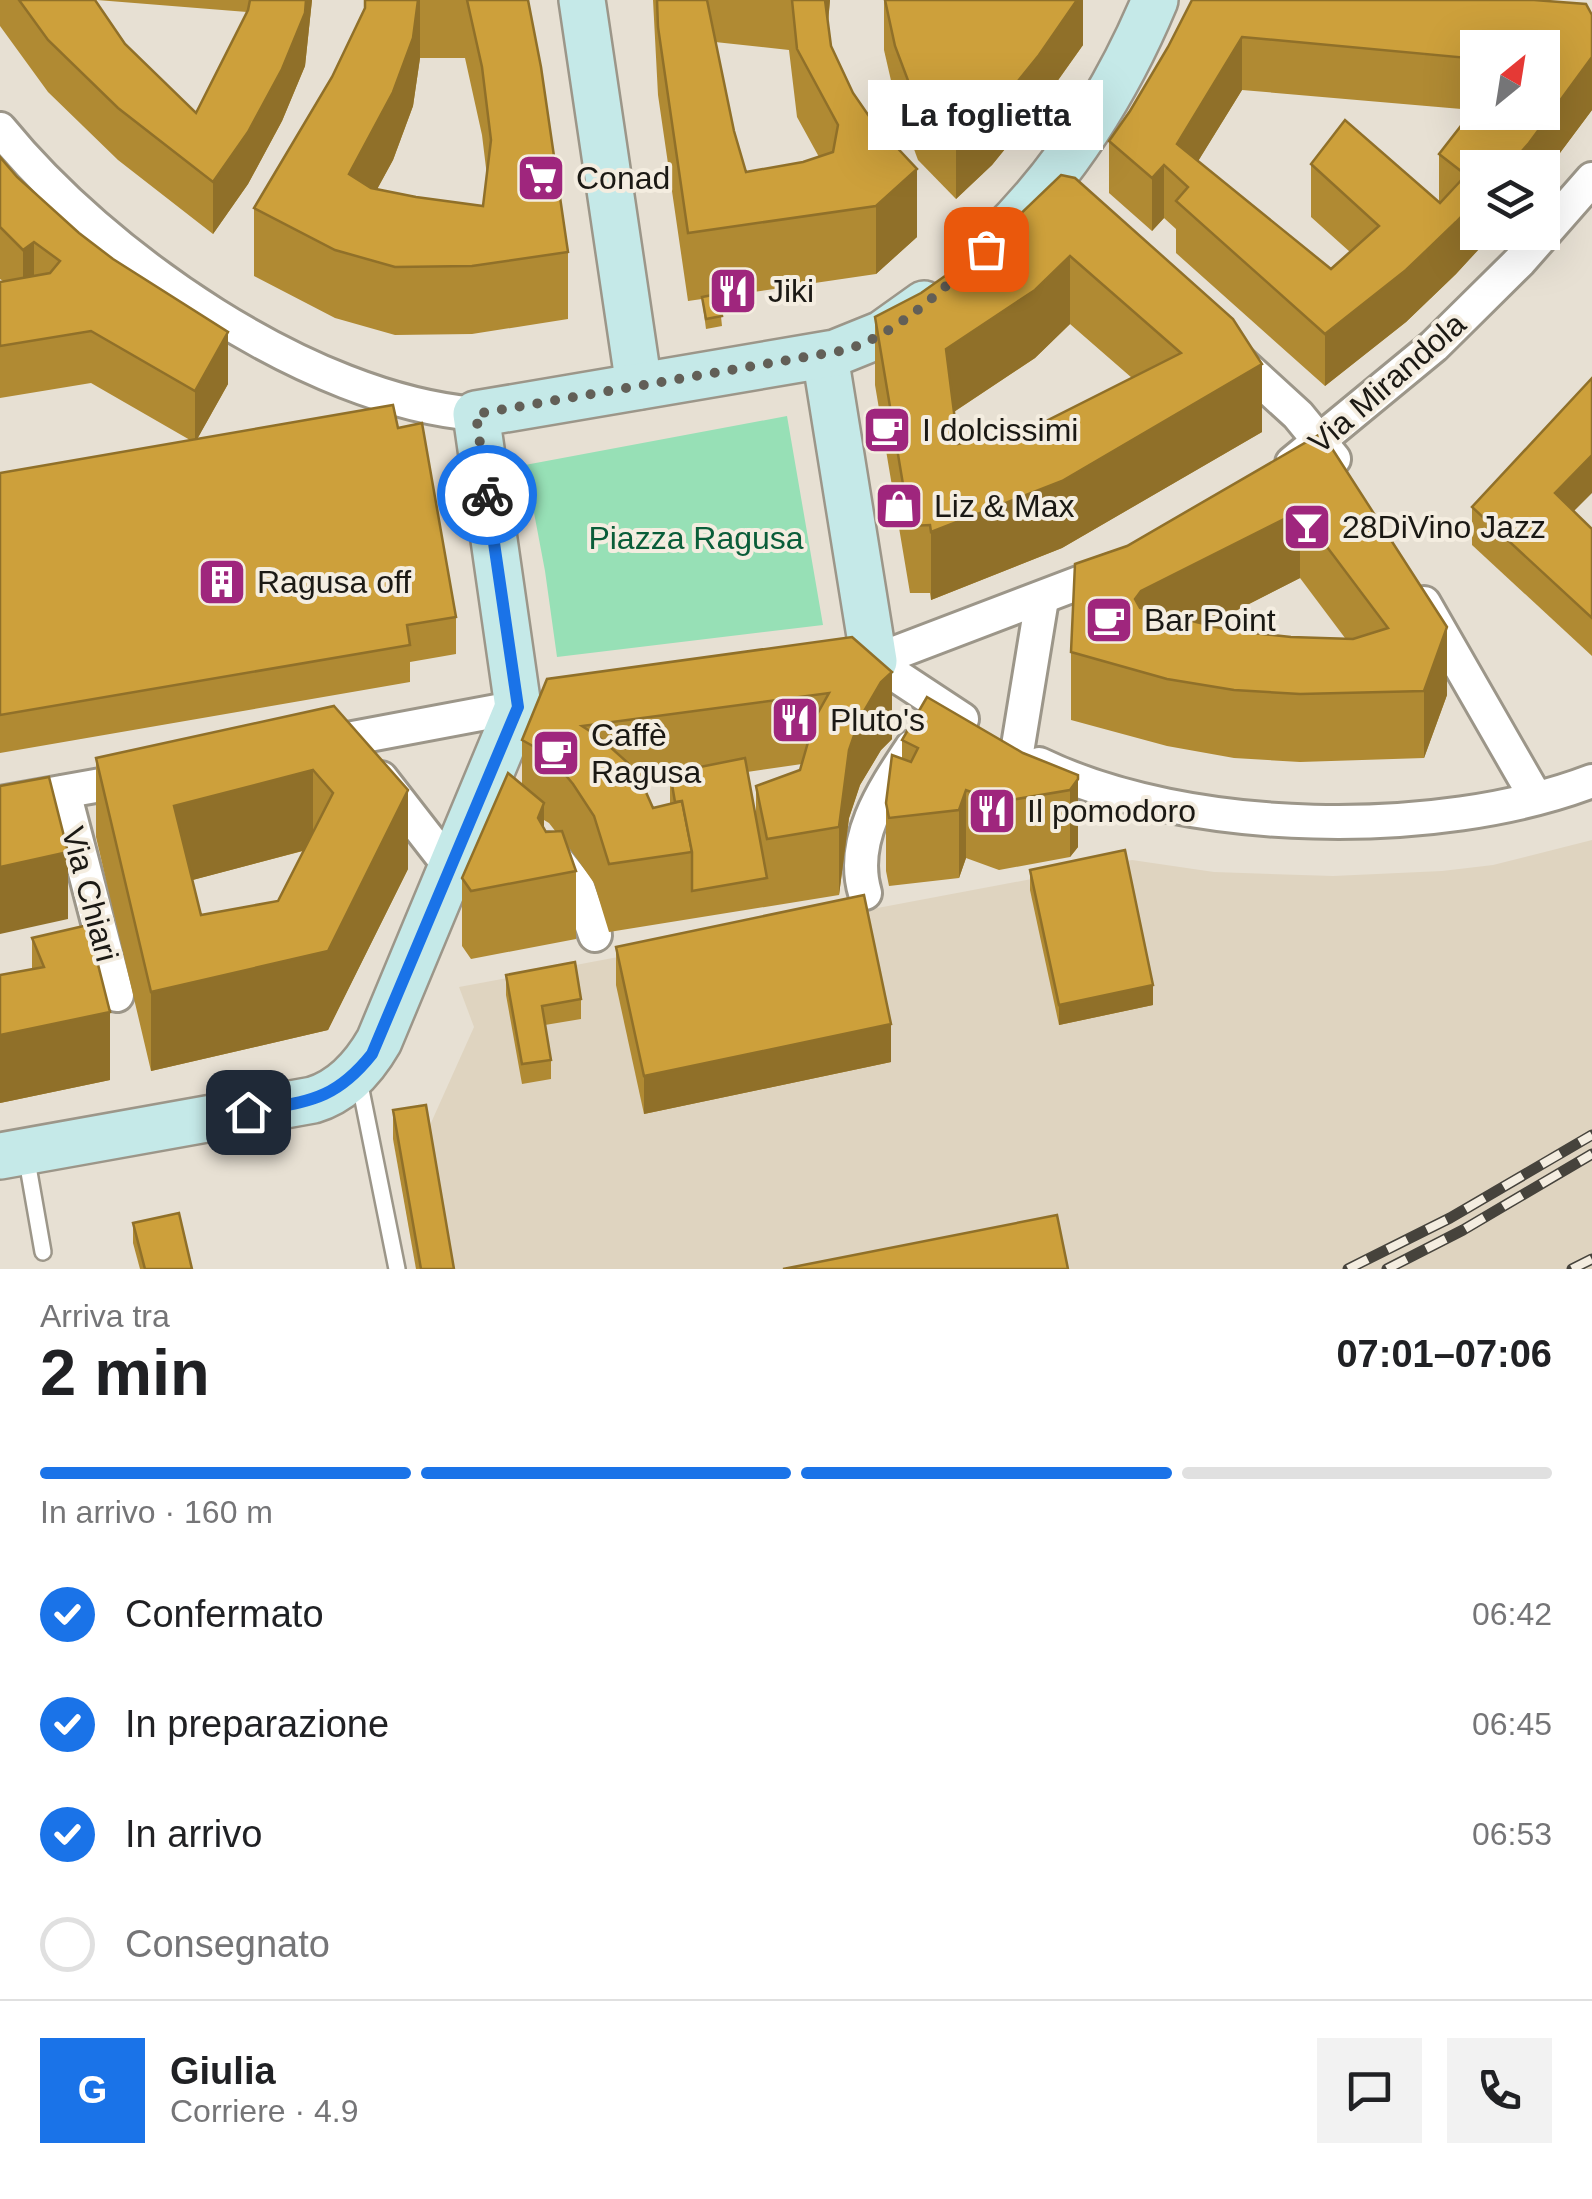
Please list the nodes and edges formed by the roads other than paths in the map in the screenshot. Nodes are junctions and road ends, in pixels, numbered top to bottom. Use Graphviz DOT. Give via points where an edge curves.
graph roads {
  1 [pos="582,0"];
  2 [pos="1155,0"];
  3 [pos="0,129"];
  4 [pos="1592,179"];
  5 [pos="1212,336"];
  6 [pos="825,356"];
  7 [pos="639,386"];
  8 [pos="476,414"];
  9 [pos="1321,442"];
  10 [pos="1271,478"];
  11 [pos="1352,487"];
  12 [pos="1141,556"];
  13 [pos="1411,583"];
  14 [pos="1042,599"];
  15 [pos="874,661"];
  16 [pos="776,673"];
  17 [pos="563,702"];
  18 [pos="940,706"];
  19 [pos="518,707"];
  20 [pos="351,738"];
  21 [pos="292,749"];
  22 [pos="1018,752"];
  23 [pos="178,770"];
  24 [pos="1592,780"];
  25 [pos="64,792"];
  26 [pos="1536,798"];
  27 [pos="0,803"];
  28 [pos="502,814"];
  29 [pos="451,868"];
  30 [pos="865,894"];
  31 [pos="595,935"];
  32 [pos="117,996"];
  33 [pos="358,1071"];
  34 [pos="13,1154"];
  35 [pos="44,1252"];
  36 [pos="396,1269"];
  1 -- 7 [label="main road"];
  2 -- 6 [label="main road" via="1058,197 882,334"];
  3 -- 8 [label="street" via="113,243 210,312 347,381 414,404"];
  4 -- 9 [label="street, Via Mirandola" via="1468,314"];
  5 -- 9 [label="street"];
  6 -- 7 [label="main road"];
  6 -- 15 [label="main road"];
  7 -- 8 [label="main road"];
  8 -- 19 [label="main road"];
  9 -- 10 [label="street, Via Mirandola"];
  9 -- 11 [label="street"];
  12 -- 14 [label="street"];
  13 -- 26 [label="street"];
  14 -- 15 [label="street"];
  14 -- 22 [label="street"];
  15 -- 16 [label="main road"];
  15 -- 18 [label="street"];
  17 -- 19 [label="main road"];
  18 -- 22 [label="street"];
  18 -- 30 [label="street" via="875,808 860,862"];
  19 -- 20 [label="street"];
  19 -- 28 [label="main road"];
  20 -- 21 [label="street"];
  20 -- 29 [label="street"];
  22 -- 26 [label="street" via="1117,796 1305,820 1398,819"];
  23 -- 25 [label="street"];
  24 -- 26 [label="street"];
  25 -- 27 [label="street"];
  25 -- 32 [label="street, Via Chiari"];
  28 -- 29 [label="main road"];
  28 -- 31 [label="street" via="572,875"];
  29 -- 33 [label="main road" via="379,1040"];
  33 -- 34 [label="main road" via="313,1100"];
  33 -- 36 [label="lane"];
  34 -- 35 [label="lane"];
}
